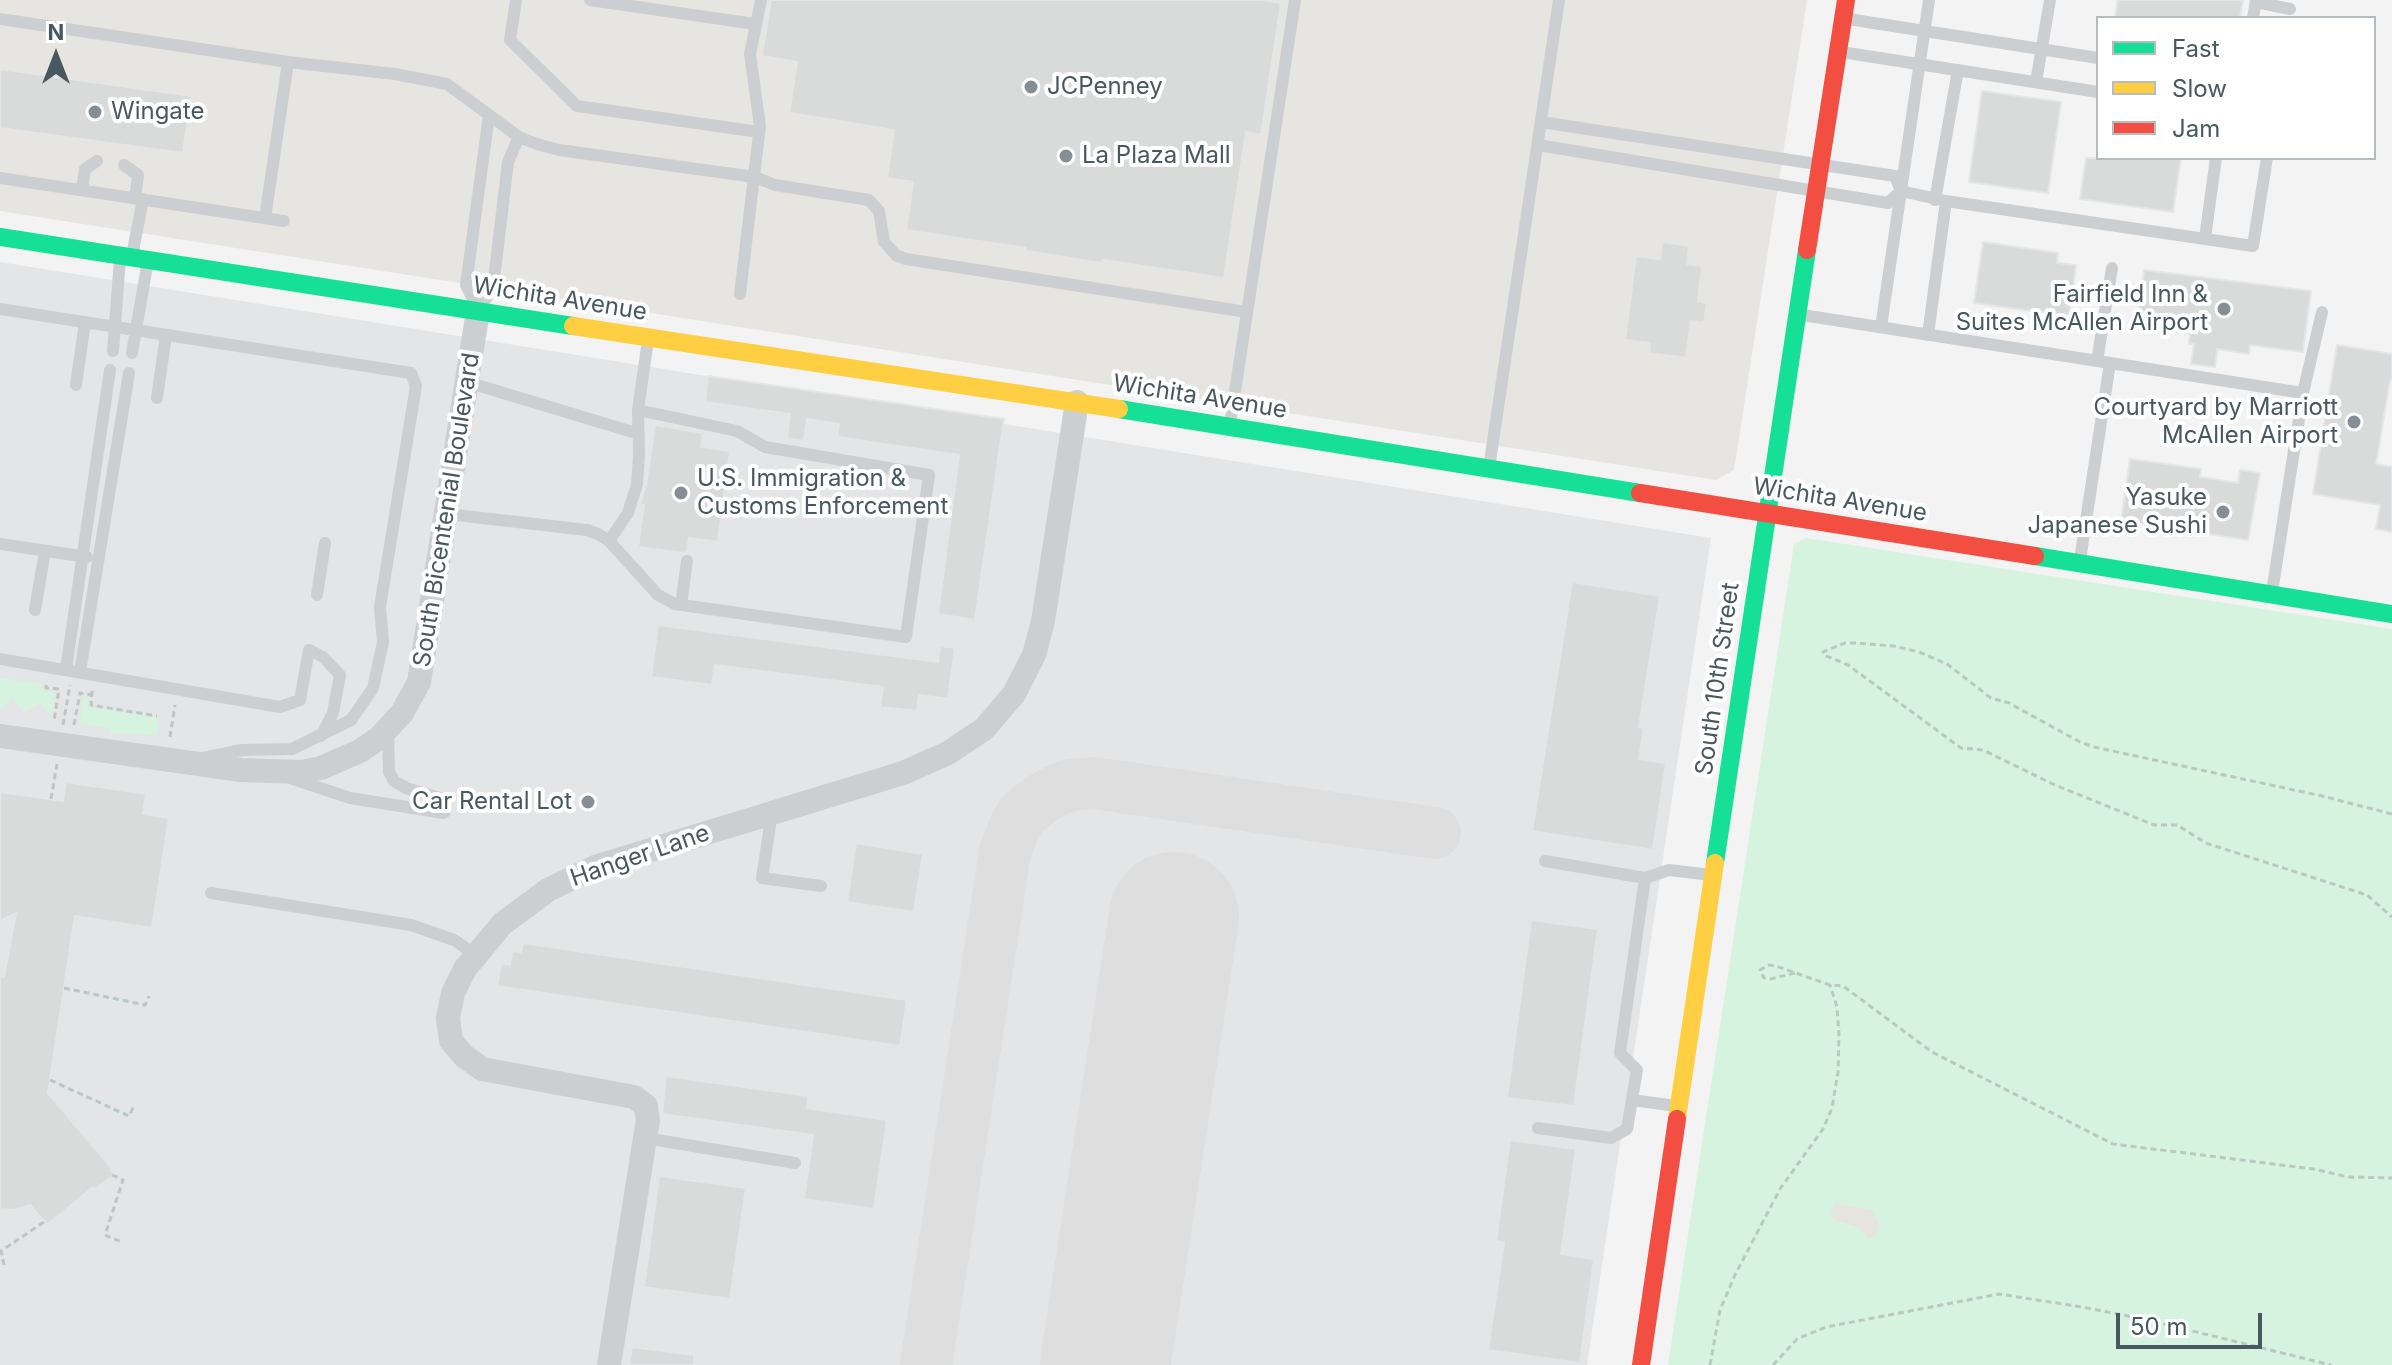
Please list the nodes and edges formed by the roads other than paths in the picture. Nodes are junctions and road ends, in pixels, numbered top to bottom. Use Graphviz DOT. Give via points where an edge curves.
graph roads {
  1 [pos="516,0"];
  2 [pos="590,0"];
  3 [pos="761,0"];
  4 [pos="1295,0"];
  5 [pos="1559,0"];
  6 [pos="1929,0"];
  7 [pos="2050,0"];
  8 [pos="2256,1"];
  9 [pos="1845,9"];
  10 [pos="2290,9"];
  11 [pos="0,19"];
  12 [pos="755,24"];
  13 [pos="1925,30"];
  14 [pos="2042,49"];
  15 [pos="1838,52"];
  16 [pos="2096,58"];
  17 [pos="288,62"];
  18 [pos="1920,63"];
  19 [pos="1958,70"];
  20 [pos="2036,82"];
  21 [pos="2096,92"];
  22 [pos="489,115"];
  23 [pos="1541,122"];
  24 [pos="759,132"];
  25 [pos="519,137"];
  26 [pos="1538,145"];
  27 [pos="2216,160"];
  28 [pos="2267,160"];
  29 [pos="97,161"];
  30 [pos="124,165"];
  31 [pos="1821,166"];
  32 [pos="755,177"];
  33 [pos="0,178"];
  34 [pos="82,190"];
  35 [pos="1817,191"];
  36 [pos="1901,191"];
  37 [pos="139,199"];
  38 [pos="1941,200"];
  39 [pos="265,218"];
  40 [pos="284,221"];
  41 [pos="0,237"];
  42 [pos="2205,238"];
  43 [pos="133,259"];
  44 [pos="2112,268"];
  45 [pos="740,294"];
  46 [pos="0,309"];
  47 [pos="478,311"];
  48 [pos="1247,312"];
  49 [pos="2322,312"];
  50 [pos="1799,315"];
  51 [pos="85,322"];
  52 [pos="116,327"];
  53 [pos="1881,327"];
  54 [pos="136,330"];
  55 [pos="166,335"];
  56 [pos="1928,335"];
  57 [pos="648,337"];
  58 [pos="113,351"];
  59 [pos="132,353"];
  60 [pos="2104,362"];
  61 [pos="110,370"];
  62 [pos="129,373"];
  63 [pos="467,382"];
  64 [pos="76,385"];
  65 [pos="2303,393"];
  66 [pos="157,398"];
  67 [pos="1077,402"];
  68 [pos="638,410"];
  69 [pos="1230,426"];
  70 [pos="639,434"];
  71 [pos="1489,468"];
  72 [pos="90,505"];
  73 [pos="107,507"];
  74 [pos="1767,513"];
  75 [pos="447,514"];
  76 [pos="609,541"];
  77 [pos="325,543"];
  78 [pos="0,544"];
  79 [pos="45,551"];
  80 [pos="82,557"];
  81 [pos="98,558"];
  82 [pos="687,561"];
  83 [pos="2079,563"];
  84 [pos="2272,594"];
  85 [pos="317,595"];
  86 [pos="681,605"];
  87 [pos="35,610"];
  88 [pos="2392,614"];
  89 [pos="74,616"];
  90 [pos="89,618"];
  91 [pos="0,659"];
  92 [pos="66,669"];
  93 [pos="80,672"];
  94 [pos="388,729"];
  95 [pos="0,736"];
  96 [pos="321,736"];
  97 [pos="175,752"];
  98 [pos="268,771"];
  99 [pos="772,812"];
  100 [pos="1545,861"];
  101 [pos="1714,876"];
  102 [pos="1645,878"];
  103 [pos="821,886"];
  104 [pos="211,893"];
  105 [pos="476,955"];
  106 [pos="1632,1100"];
  107 [pos="1680,1106"];
  108 [pos="1538,1128"];
  109 [pos="645,1138"];
  110 [pos="795,1163"];
  111 [pos="609,1365"];
  112 [pos="1641,1365"];
  1 -- 24 [label="lane" via="510,40 577,106"];
  2 -- 12 [label="lane"];
  3 -- 12 [label="lane"];
  4 -- 48 [label="lane"];
  5 -- 23 [label="lane"];
  6 -- 13 [label="lane"];
  7 -- 14 [label="lane"];
  8 -- 10 [label="lane"];
  9 -- 13 [label="lane"];
  9 -- 15 [label="main road, South 10th Street"];
  11 -- 17 [label="lane"];
  12 -- 24 [label="lane" via="750,54"];
  13 -- 14 [label="lane"];
  13 -- 18 [label="lane"];
  14 -- 16 [label="lane"];
  14 -- 20 [label="lane"];
  15 -- 18 [label="lane"];
  15 -- 31 [label="main road, South 10th Street"];
  17 -- 22 [label="lane" via="447,84"];
  17 -- 39 [label="lane"];
  18 -- 19 [label="lane"];
  18 -- 36 [label="lane"];
  19 -- 20 [label="lane"];
  19 -- 38 [label="lane"];
  20 -- 21 [label="lane"];
  22 -- 25 [label="lane"];
  22 -- 47 [label="lane" via="466,285"];
  23 -- 26 [label="lane"];
  23 -- 31 [label="lane"];
  24 -- 32 [label="lane"];
  25 -- 32 [label="lane" via="559,150"];
  25 -- 47 [label="lane" via="508,162 493,288"];
  26 -- 35 [label="lane"];
  26 -- 71 [label="lane"];
  27 -- 42 [label="lane"];
  28 -- 42 [label="lane" via="2253,246"];
  29 -- 34 [label="lane" via="85,169"];
  30 -- 37 [label="lane" via="138,175"];
  31 -- 35 [label="main road, South 10th Street"];
  31 -- 36 [label="lane" via="1895,176"];
  32 -- 45 [label="lane"];
  32 -- 48 [label="lane" via="869,200 879,211 884,242 906,259"];
  33 -- 34 [label="lane"];
  34 -- 37 [label="lane"];
  35 -- 36 [label="lane" via="1888,203"];
  35 -- 50 [label="main road, South 10th Street"];
  36 -- 38 [label="lane"];
  36 -- 53 [label="lane"];
  37 -- 39 [label="lane"];
  37 -- 43 [label="lane"];
  38 -- 42 [label="lane"];
  38 -- 56 [label="lane"];
  39 -- 40 [label="lane"];
  41 -- 43 [label="main road, Wichita Avenue"];
  43 -- 47 [label="main road, Wichita Avenue"];
  43 -- 52 [label="lane"];
  43 -- 54 [label="lane"];
  44 -- 60 [label="lane"];
  46 -- 51 [label="lane"];
  47 -- 57 [label="main road, Wichita Avenue"];
  47 -- 63 [label="street, South Bicentenial Boulevard"];
  48 -- 69 [label="lane"];
  49 -- 65 [label="lane"];
  50 -- 53 [label="lane"];
  50 -- 74 [label="main road, South 10th Street"];
  51 -- 52 [label="lane"];
  51 -- 64 [label="lane"];
  52 -- 54 [label="lane"];
  52 -- 58 [label="lane"];
  53 -- 56 [label="lane"];
  54 -- 55 [label="lane"];
  54 -- 59 [label="lane"];
  55 -- 66 [label="lane"];
  55 -- 96 [label="lane" via="411,373 416,386 380,607 383,642 373,688 351,720"];
  56 -- 60 [label="lane"];
  57 -- 67 [label="main road, Wichita Avenue"];
  57 -- 68 [label="lane"];
  60 -- 65 [label="lane"];
  60 -- 83 [label="lane"];
  61 -- 72 [label="lane"];
  62 -- 73 [label="lane"];
  63 -- 70 [label="lane"];
  63 -- 75 [label="street, South Bicentenial Boulevard"];
  65 -- 84 [label="lane"];
  67 -- 69 [label="main road, Wichita Avenue"];
  67 -- 99 [label="street, Hanger Lane" via="1043,621 1034,655 1014,694 984,729 948,753 903,773"];
  68 -- 70 [label="lane"];
  68 -- 86 [label="lane" via="737,431 765,447 929,475 906,637"];
  69 -- 71 [label="main road, Wichita Avenue"];
  70 -- 76 [label="lane" via="637,484 628,513"];
  71 -- 74 [label="main road, Wichita Avenue"];
  72 -- 73 [label="lane"];
  72 -- 80 [label="lane"];
  73 -- 81 [label="lane"];
  74 -- 83 [label="main road, Wichita Avenue"];
  74 -- 101 [label="main road, South 10th Street"];
  75 -- 76 [label="lane" via="587,530"];
  75 -- 94 [label="street, South Bicentenial Boulevard" via="419,682"];
  76 -- 86 [label="lane" via="658,595"];
  77 -- 85 [label="lane"];
  78 -- 79 [label="lane"];
  79 -- 80 [label="lane"];
  79 -- 87 [label="lane"];
  80 -- 81 [label="lane"];
  80 -- 89 [label="lane"];
  81 -- 90 [label="lane"];
  82 -- 86 [label="lane"];
  83 -- 84 [label="main road, Wichita Avenue"];
  84 -- 88 [label="main road, Wichita Avenue"];
  89 -- 90 [label="lane"];
  89 -- 92 [label="lane"];
  90 -- 93 [label="lane"];
  91 -- 92 [label="lane"];
  92 -- 93 [label="lane"];
  93 -- 96 [label="lane" via="280,707 300,700 309,650 340,675 333,713"];
  94 -- 98 [label="street, South Bicentenial Boulevard" via="360,751 321,768"];
  94 -- 98 [label="lane" via="394,781 445,807 350,798"];
  95 -- 97 [label="street, South Bicentenial Boulevard"];
  96 -- 97 [label="lane" via="292,749"];
  97 -- 98 [label="street, South Bicentenial Boulevard"];
  99 -- 103 [label="lane" via="762,878"];
  99 -- 105 [label="street, Hanger Lane" via="595,867 548,890 502,924"];
  100 -- 102 [label="lane"];
  101 -- 102 [label="lane" via="1669,870"];
  101 -- 107 [label="main road, South 10th Street"];
  102 -- 106 [label="lane" via="1620,1053 1637,1070"];
  104 -- 105 [label="lane" via="411,925 454,940"];
  105 -- 109 [label="street, Hanger Lane" via="453,993 448,1018 451,1041 464,1056 482,1069 634,1097 646,1106"];
  106 -- 107 [label="lane"];
  106 -- 108 [label="lane" via="1627,1129 1611,1138"];
  107 -- 112 [label="main road, South 10th Street"];
  109 -- 110 [label="lane"];
  109 -- 111 [label="street, Hanger Lane"];
}
